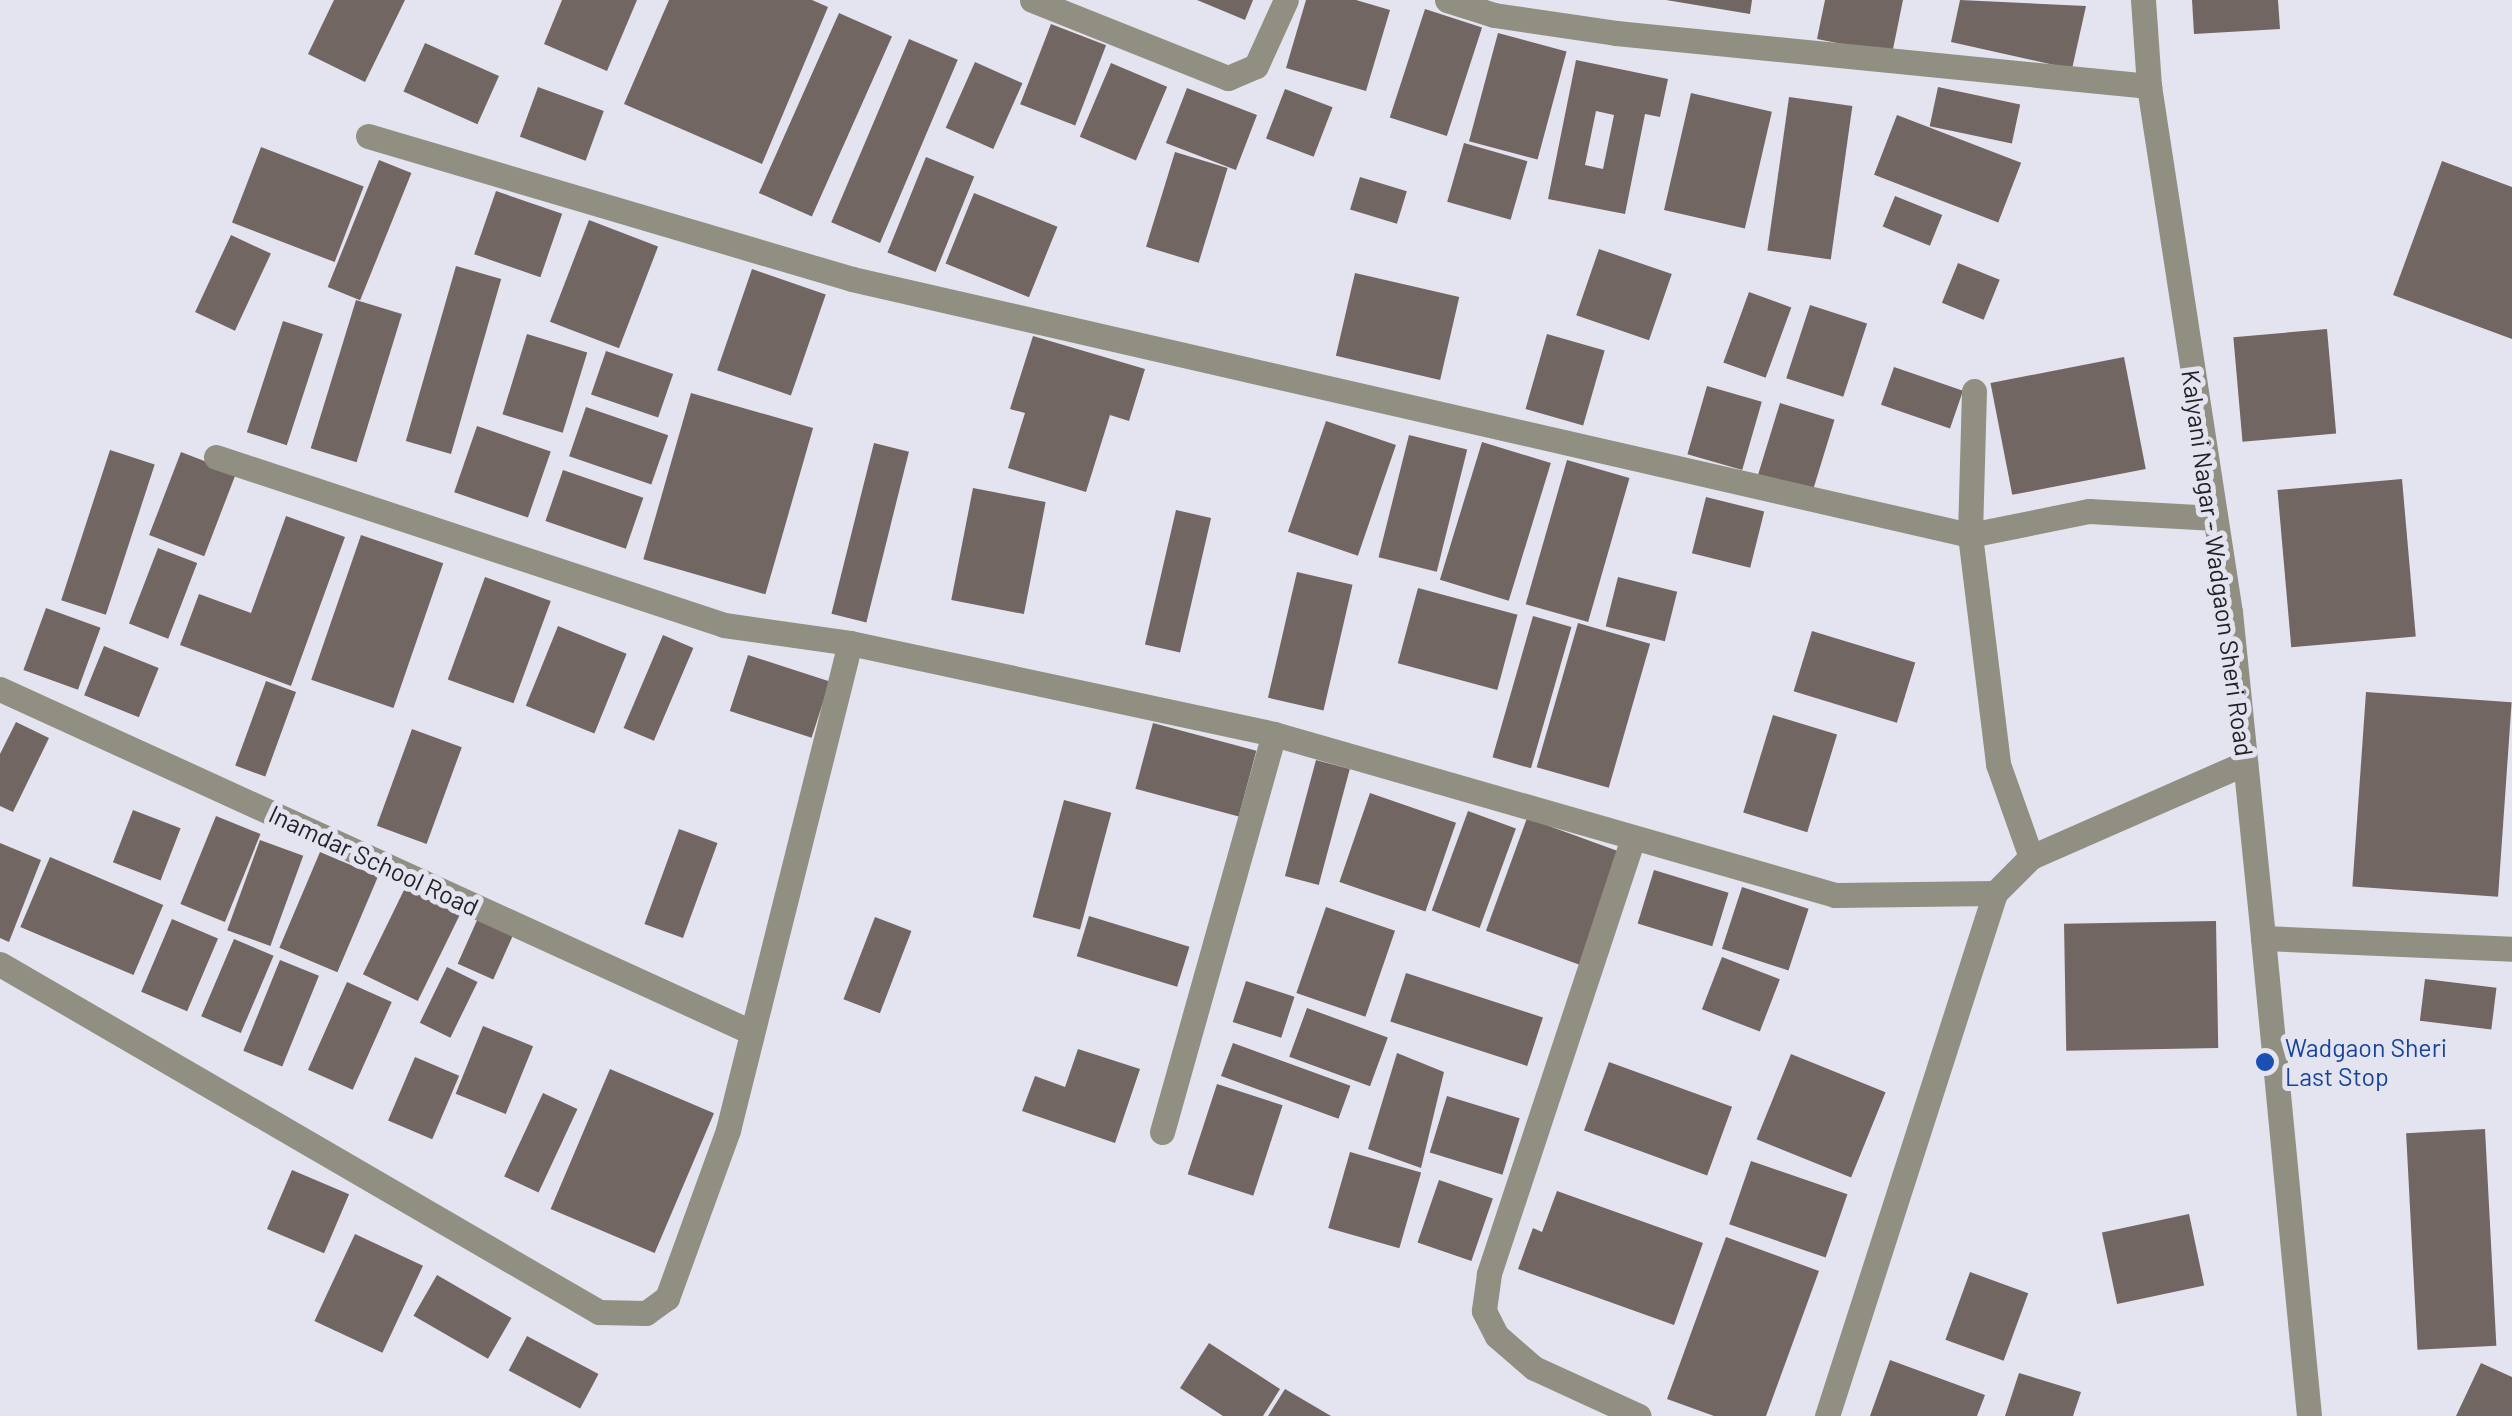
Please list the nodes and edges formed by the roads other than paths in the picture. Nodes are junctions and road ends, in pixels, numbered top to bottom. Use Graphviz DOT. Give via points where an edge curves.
graph roads {
  1 [pos="1032,0"];
  2 [pos="1286,0"];
  3 [pos="1447,0"];
  4 [pos="2143,0"];
  5 [pos="2149,86"];
  6 [pos="368,136"];
  7 [pos="1974,390"];
  8 [pos="216,457"];
  9 [pos="2215,518"];
  10 [pos="1970,534"];
  11 [pos="850,643"];
  12 [pos="0,689"];
  13 [pos="1274,734"];
  14 [pos="2245,763"];
  15 [pos="1632,841"];
  16 [pos="2031,857"];
  17 [pos="1995,893"];
  18 [pos="2262,938"];
  19 [pos="2512,949"];
  20 [pos="0,964"];
  21 [pos="749,1032"];
  22 [pos="1162,1132"];
  23 [pos="1639,1416"];
  24 [pos="1827,1416"];
  25 [pos="2309,1416"];
  1 -- 2 [label="street" via="1228,78 1256,66"];
  3 -- 5 [label="street" via="1494,15 1616,33"];
  4 -- 5 [label="street, Kalyani Nagar - Wadgaon Sheri Road"];
  5 -- 9 [label="street, Kalyani Nagar - Wadgaon Sheri Road"];
  6 -- 10 [label="street" via="852,279"];
  7 -- 10 [label="street"];
  8 -- 11 [label="street" via="724,625"];
  9 -- 10 [label="street" via="2090,511"];
  9 -- 14 [label="street, Kalyani Nagar - Wadgaon Sheri Road"];
  10 -- 16 [label="street" via="1998,764"];
  11 -- 13 [label="street"];
  11 -- 21 [label="street"];
  12 -- 21 [label="street, Inamdar School Road"];
  13 -- 15 [label="street"];
  13 -- 22 [label="street"];
  14 -- 16 [label="street"];
  14 -- 18 [label="street, Kalyani Nagar - Wadgaon Sheri Road"];
  15 -- 17 [label="street" via="1836,895"];
  15 -- 23 [label="street" via="1490,1274 1484,1310 1497,1336 1534,1368"];
  16 -- 17 [label="street"];
  17 -- 24 [label="street"];
  18 -- 19 [label="street"];
  18 -- 25 [label="street, Kalyani Nagar - Wadgaon Sheri Road"];
  20 -- 21 [label="street" via="599,1312 646,1312 667,1298 728,1130"];
}
